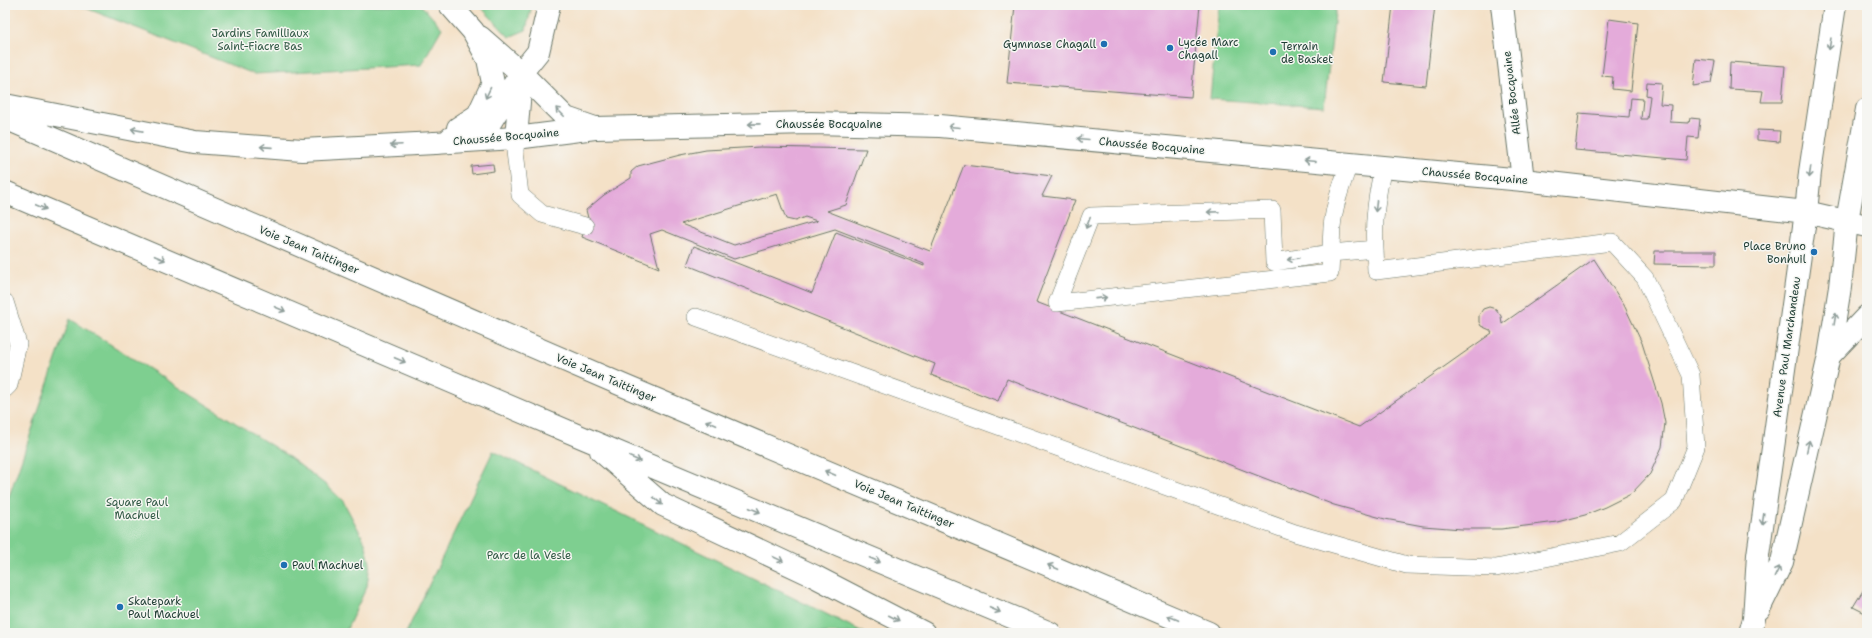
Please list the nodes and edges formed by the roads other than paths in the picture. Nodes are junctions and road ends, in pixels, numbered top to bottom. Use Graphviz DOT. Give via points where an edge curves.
graph roads {
  1 [pos="450,5"];
  2 [pos="549,5"];
  3 [pos="1502,5"];
  4 [pos="1836,5"];
  5 [pos="473,31"];
  6 [pos="521,73"];
  7 [pos="5,105"];
  8 [pos="1867,109"];
  9 [pos="5,118"];
  10 [pos="595,128"];
  11 [pos="516,138"];
  12 [pos="435,143"];
  13 [pos="1349,164"];
  14 [pos="1383,167"];
  15 [pos="1523,180"];
  16 [pos="5,192"];
  17 [pos="1806,212"];
  18 [pos="1857,223"];
  19 [pos="585,226"];
  20 [pos="1375,249"];
  21 [pos="1332,253"];
  22 [pos="5,302"];
  23 [pos="696,316"];
  24 [pos="1867,316"];
  25 [pos="1829,356"];
  26 [pos="5,389"];
  27 [pos="586,439"];
  28 [pos="1752,626"];
  29 [pos="924,633"];
  30 [pos="1050,633"];
  31 [pos="1209,633"];
  1 -- 5 [label="main road"];
  2 -- 6 [label="main road" via="538,52"];
  3 -- 15 [label="main road, Allée Bocquaine"];
  4 -- 17 [label="main road, Avenue Paul Marchandeau, one-way"];
  5 -- 6 [label="main road"];
  5 -- 12 [label="main road, one-way" via="488,59 493,84 478,115"];
  10 -- 6 [label="main road, one-way" via="566,118"];
  6 -- 11 [label="main road"];
  6 -- 12 [label="main road" via="488,126"];
  12 -- 7 [label="main road, one-way" via="302,150 195,142"];
  8 -- 18 [label="main road, Avenue Paul Marchandeau"];
  31 -- 9 [label="main road, Voie Jean Taittinger, one-way" via="622,385"];
  10 -- 11 [label="main road, Chaussée Bocquaine"];
  13 -- 10 [label="main road, Chaussée Bocquaine, one-way" via="940,126 811,123"];
  11 -- 12 [label="main road, Chaussée Bocquaine"];
  11 -- 19 [label="lane" via="520,195 542,214"];
  13 -- 14 [label="main road, Chaussée Bocquaine"];
  13 -- 21 [label="lane" via="1338,195 1332,226"];
  14 -- 15 [label="main road, Chaussée Bocquaine"];
  14 -- 20 [label="lane, one-way" via="1373,226"];
  15 -- 17 [label="main road, Chaussée Bocquaine"];
  16 -- 27 [label="main road, one-way"];
  17 -- 18 [label="main road, Chaussée Bocquaine"];
  17 -- 28 [label="main road, Avenue Paul Marchandeau, one-way" via="1758,555"];
  25 -- 18 [label="main road, Avenue Paul Marchandeau, one-way" via="1840,287"];
  20 -- 21 [label="lane"];
  20 -- 23 [label="lane" via="1376,271 1612,242 1645,278 1691,375 1696,447 1674,501 1620,543 1496,568 1407,565 1295,533"];
  21 -- 21 [label="lane, one-way" via="1274,262 1272,210 1091,216 1057,303 1330,273"];
  22 -- 26 [label="lane" via="18,344 9,385"];
  24 -- 25 [label="main road"];
  28 -- 25 [label="main road, Avenue Paul Marchandeau, one-way" via="1782,562"];
  27 -- 29 [label="main road, one-way" via="663,506 814,576"];
  27 -- 30 [label="main road, one-way"];
}
